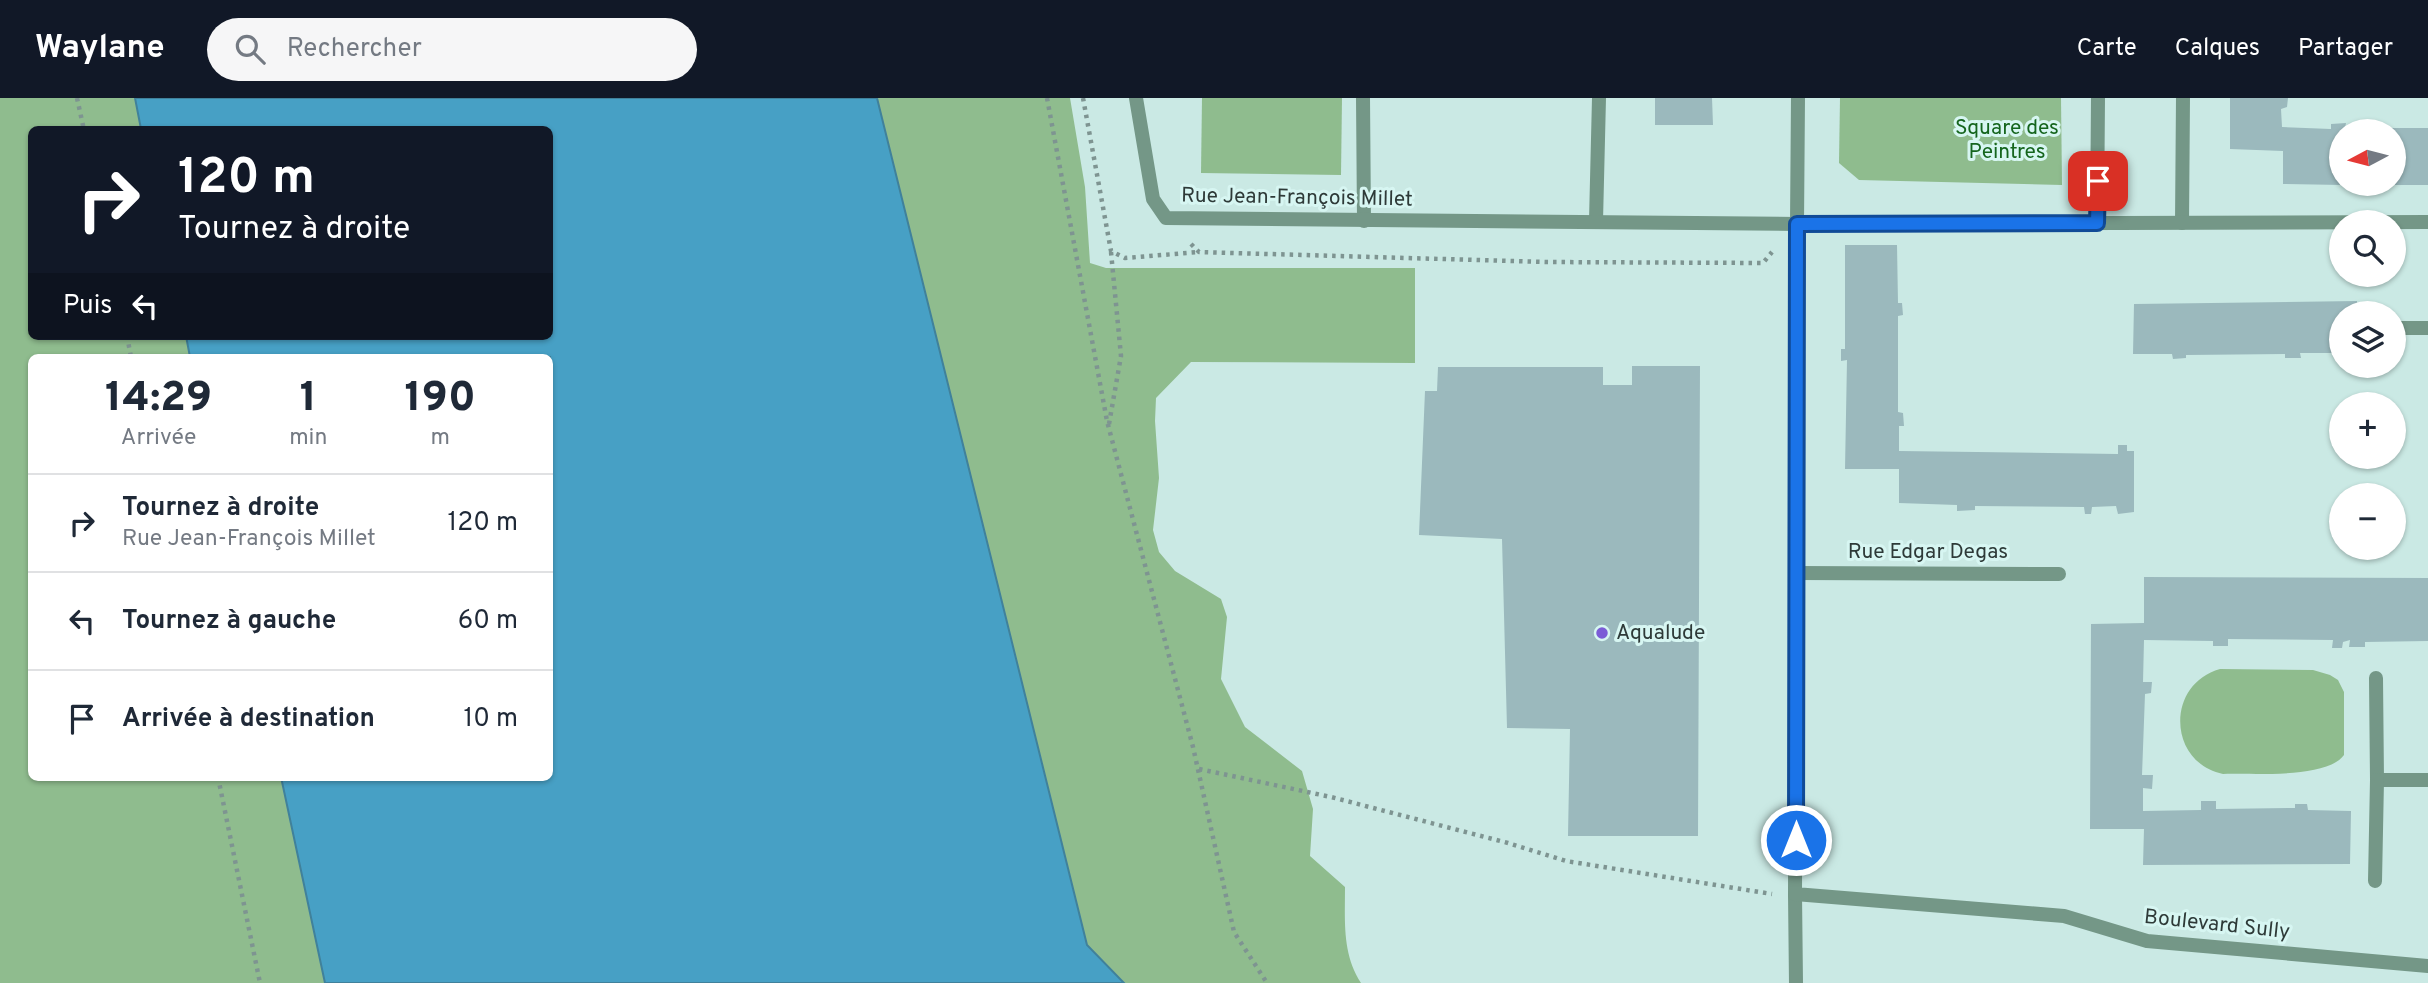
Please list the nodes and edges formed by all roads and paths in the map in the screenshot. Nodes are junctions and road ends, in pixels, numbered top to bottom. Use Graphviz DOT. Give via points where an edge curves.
graph roads {
  1 [pos="77,98"];
  2 [pos="1047,98"];
  3 [pos="1083,98"];
  4 [pos="1136,98"];
  5 [pos="1363,98"];
  6 [pos="1599,98"];
  7 [pos="1798,98"];
  8 [pos="2098,98"];
  9 [pos="2183,98"];
  10 [pos="82,126"];
  11 [pos="1166,218"];
  12 [pos="1364,221"];
  13 [pos="1596,221"];
  14 [pos="2428,222"];
  15 [pos="2097,223"];
  16 [pos="2182,223"];
  17 [pos="1797,224"];
  18 [pos="1111,251"];
  19 [pos="1199,252"];
  20 [pos="2406,328"];
  21 [pos="2428,328"];
  22 [pos="1109,427"];
  23 [pos="1796,573"];
  24 [pos="2059,573"];
  25 [pos="2376,678"];
  26 [pos="1199,769"];
  27 [pos="2377,780"];
  28 [pos="2428,780"];
  29 [pos="219,781"];
  30 [pos="2375,881"];
  31 [pos="1795,894"];
  32 [pos="2428,966"];
  33 [pos="260,983"];
  34 [pos="1267,983"];
  35 [pos="1796,983"];
  1 -- 10 [label="path"];
  2 -- 22 [label="path"];
  3 -- 18 [label="path"];
  4 -- 11 [label="street" via="1153,199"];
  5 -- 12 [label="street"];
  6 -- 13 [label="street"];
  7 -- 17 [label="street"];
  8 -- 15 [label="street"];
  9 -- 16 [label="street"];
  11 -- 12 [label="street, Rue Jean-François Millet"];
  11 -- 19 [label="path, Rue Jean-François Millet"];
  12 -- 13 [label="street, Rue Jean-François Millet"];
  13 -- 17 [label="street, Rue Jean-François Millet"];
  14 -- 16 [label="street, Rue Jean-François Millet"];
  15 -- 16 [label="street, Rue Jean-François Millet"];
  15 -- 17 [label="street, Rue Jean-François Millet"];
  17 -- 19 [label="path" via="1763,263"];
  17 -- 23 [label="street"];
  18 -- 19 [label="path" via="1125,258"];
  18 -- 22 [label="path" via="1121,356"];
  20 -- 21 [label="street"];
  22 -- 26 [label="path"];
  23 -- 24 [label="street, Rue Edgar Degas"];
  23 -- 31 [label="street"];
  25 -- 27 [label="street"];
  26 -- 31 [label="path" via="1343,800 1566,861"];
  26 -- 34 [label="path" via="1234,932"];
  27 -- 28 [label="street"];
  27 -- 30 [label="street"];
  29 -- 33 [label="path"];
  31 -- 32 [label="street, Boulevard Sully" via="2064,916 2147,941"];
  31 -- 35 [label="street"];
}
